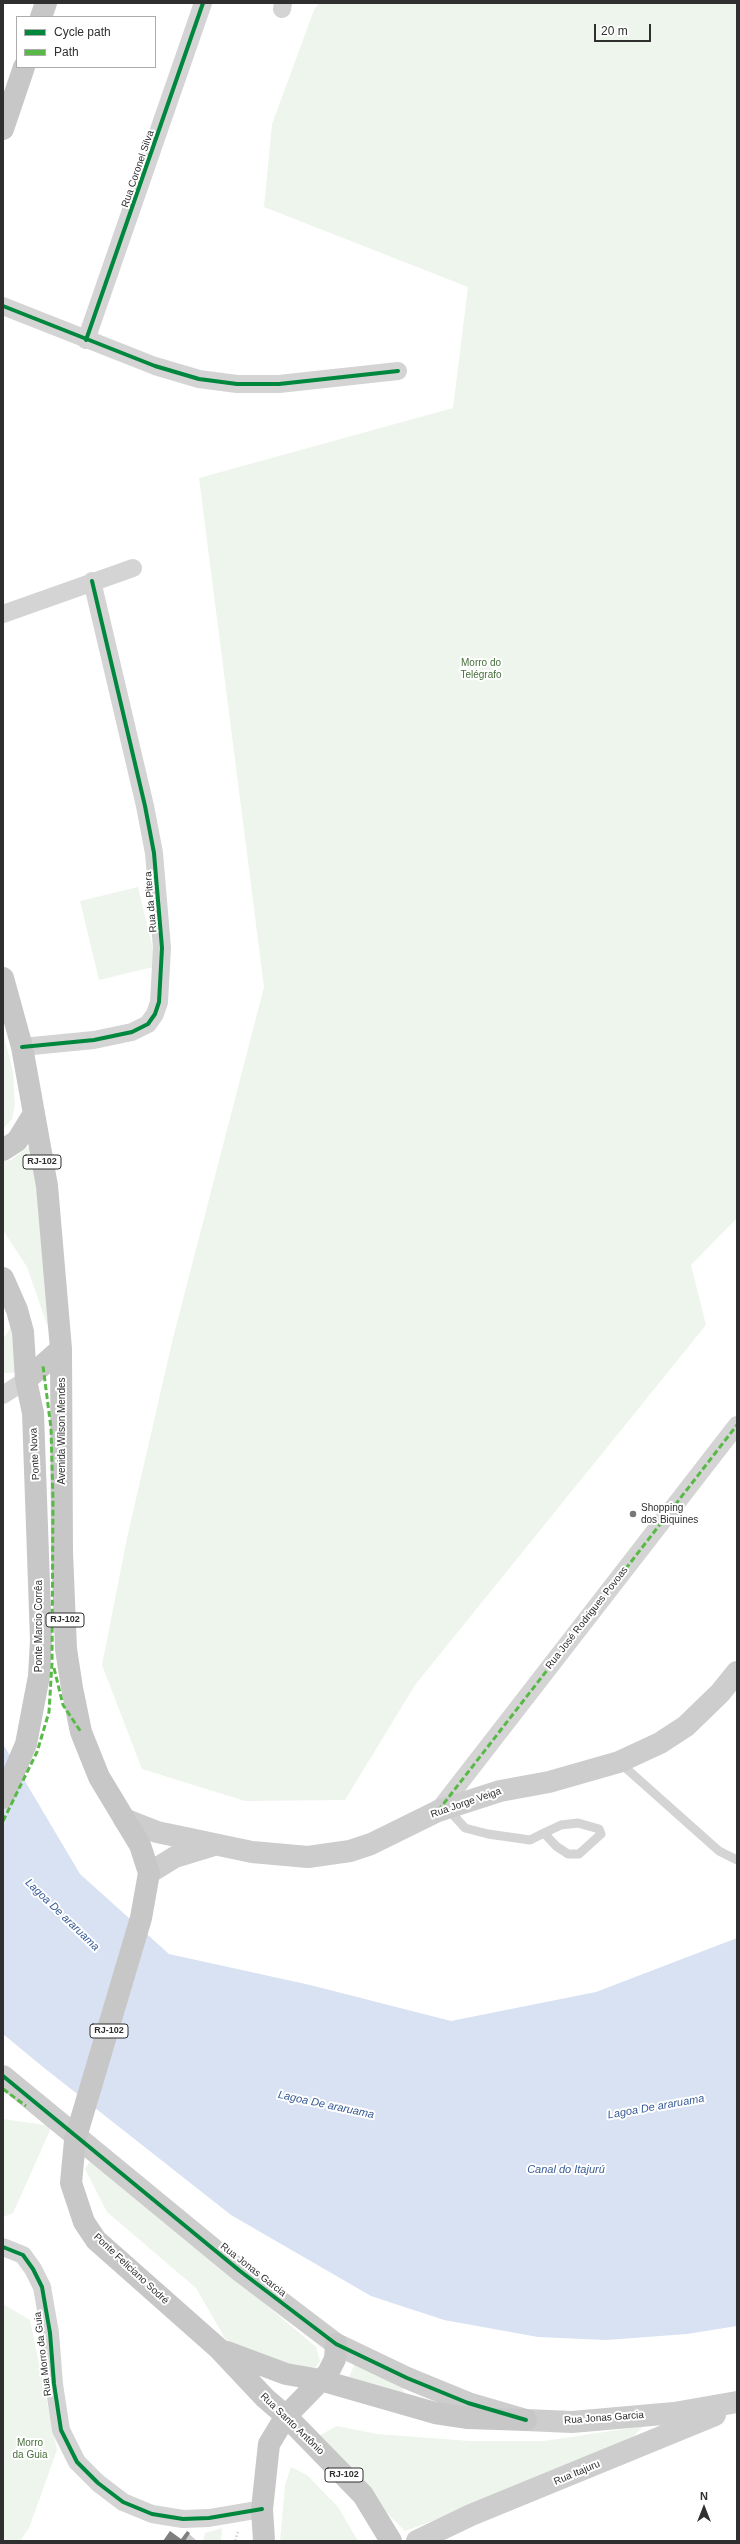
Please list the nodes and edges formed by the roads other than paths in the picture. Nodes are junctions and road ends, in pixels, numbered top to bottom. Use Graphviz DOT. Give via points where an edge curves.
graph roads {
  1 [pos="46,3"];
  2 [pos="203,3"];
  3 [pos="41,16"];
  4 [pos="24,68"];
  5 [pos="5,119"];
  6 [pos="3,306"];
  7 [pos="86,340"];
  8 [pos="398,370"];
  9 [pos="133,568"];
  10 [pos="92,581"];
  11 [pos="3,614"];
  12 [pos="3,978"];
  13 [pos="22,1047"];
  14 [pos="33,1115"];
  15 [pos="3,1150"];
  16 [pos="3,1278"];
  17 [pos="61,1349"];
  18 [pos="26,1380"];
  19 [pos="3,1395"];
  20 [pos="737,1425"];
  21 [pos="37,1496"];
  22 [pos="737,1672"];
  23 [pos="619,1762"];
  24 [pos="3,1798"];
  25 [pos="442,1809"];
  26 [pos="124,1819"];
  27 [pos="544,1833"];
  28 [pos="214,1845"];
  29 [pos="737,1860"];
  30 [pos="148,1875"];
  31 [pos="3,2076"];
  32 [pos="3,2247"];
  33 [pos="336,2344"];
  34 [pos="218,2348"];
  35 [pos="320,2380"];
  36 [pos="737,2402"];
  37 [pos="737,2406"];
  38 [pos="286,2416"];
  39 [pos="526,2420"];
  40 [pos="262,2509"];
  41 [pos="264,2541"];
  42 [pos="391,2541"];
  43 [pos="417,2541"];
  1 -- 3 [label="main road"];
  2 -- 7 [label="street, Rua Coronel Silva"];
  4 -- 5 [label="main road"];
  6 -- 7 [label="street"];
  7 -- 8 [label="street" via="155,366 199,379 237,384 279,384"];
  9 -- 10 [label="street"];
  10 -- 11 [label="street"];
  10 -- 13 [label="street, Rua da Pitera" via="146,806 154,852 162,948 159,1002 148,1024 132,1032 94,1040"];
  12 -- 13 [label="main road, Avenida Wilson Mendes / RJ-102"];
  13 -- 14 [label="main road, Avenida Wilson Mendes / RJ-102"];
  14 -- 15 [label="main road" via="17,1141"];
  14 -- 17 [label="main road, Avenida Wilson Mendes / RJ-102" via="47,1186"];
  16 -- 18 [label="main road, RJ-102" via="17,1310 23,1332"];
  17 -- 18 [label="main road"];
  17 -- 26 [label="main road, Avenida Wilson Mendes / RJ-102" via="62,1552 66,1649 81,1732 99,1777"];
  18 -- 19 [label="street"];
  18 -- 21 [label="main road, Ponte Nova / RJ-102" via="33,1413"];
  20 -- 25 [label="street, Rua José Rodrigues Povoas"];
  21 -- 24 [label="main road, Ponte Marcio Corrêa / RJ-102" via="41,1640 39,1676 26,1744"];
  22 -- 23 [label="main road, Rua Jorge Veiga" via="720,1693 686,1726 660,1743"];
  23 -- 25 [label="main road, Rua Jorge Veiga" via="549,1782 500,1791"];
  23 -- 29 [label="lane" via="719,1851"];
  25 -- 27 [label="lane" via="465,1828 530,1840"];
  25 -- 28 [label="main road, Rua Jorge Veiga" via="371,1844 329,1855 282,1855"];
  26 -- 28 [label="main road, Rua Jorge Veiga" via="158,1832"];
  26 -- 30 [label="main road, Avenida Wilson Mendes / RJ-102" via="143,1851"];
  27 -- 27 [label="lane" via="568,1854 579,1854 601,1834 599,1829 578,1823 561,1825"];
  28 -- 30 [label="main road" via="175,1857"];
  30 -- 34 [label="main road, Ponte Feliciano Sodré / RJ-102" via="141,1918 75,2140 71,2183 84,2222 96,2240"];
  31 -- 33 [label="main road, Rua Jonas Garcia" via="240,2271"];
  32 -- 40 [label="street, Rua Morro da Guia" via="23,2255 42,2287 61,2430 77,2462 98,2483 123,2502 152,2514 183,2519 209,2518"];
  33 -- 35 [label="main road" via="334,2359 328,2373"];
  33 -- 39 [label="main road, Rua Jonas Garcia" via="468,2403"];
  34 -- 35 [label="main road" via="286,2374"];
  34 -- 38 [label="main road, Rua Santo Antônio / RJ-102" via="265,2398"];
  35 -- 38 [label="main road"];
  35 -- 39 [label="main road" via="435,2413 468,2418"];
  36 -- 39 [label="main road, Rua Jonas Garcia" via="674,2413 580,2421"];
  37 -- 43 [label="main road, Rua Itajuru" via="471,2515"];
  38 -- 40 [label="main road" via="269,2444"];
  38 -- 42 [label="main road, Rua Santo Antônio / RJ-102" via="363,2495"];
  40 -- 41 [label="main road"];
}
